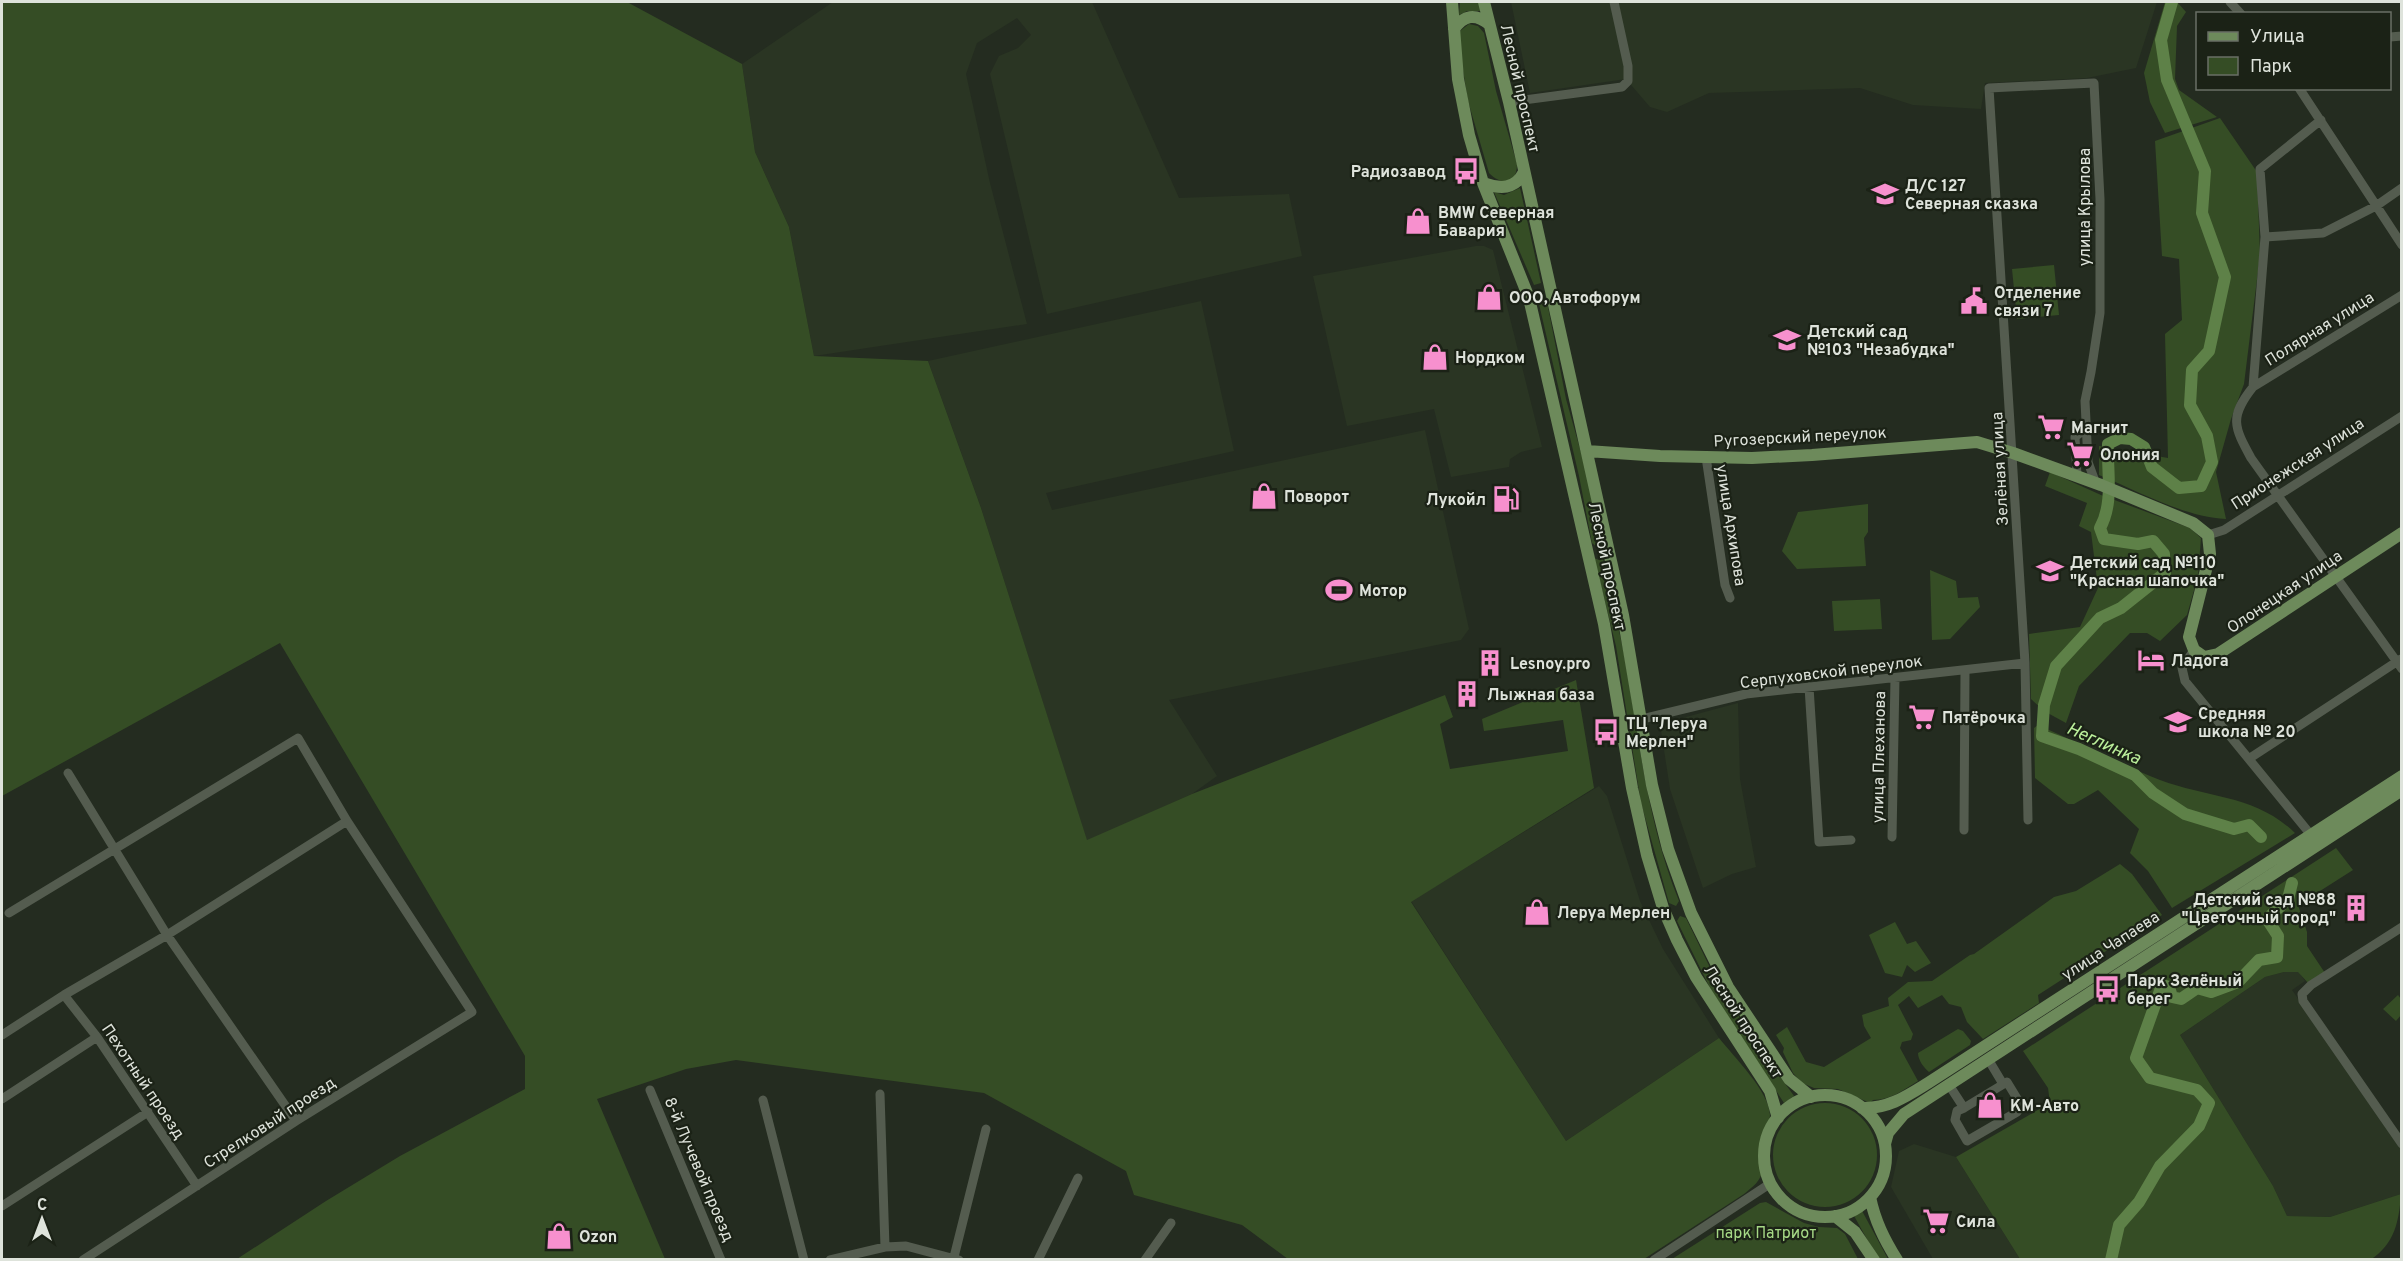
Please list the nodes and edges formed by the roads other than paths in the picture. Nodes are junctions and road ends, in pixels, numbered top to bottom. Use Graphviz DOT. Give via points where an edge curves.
graph roads {
  1 [pos="1452,2"];
  2 [pos="1484,2"];
  3 [pos="1614,2"];
  4 [pos="1489,24"];
  5 [pos="1454,30"];
  6 [pos="2300,90"];
  7 [pos="1509,102"];
  8 [pos="1990,116"];
  9 [pos="2320,120"];
  10 [pos="1524,172"];
  11 [pos="1483,183"];
  12 [pos="2402,188"];
  13 [pos="2376,206"];
  14 [pos="2265,237"];
  15 [pos="2402,245"];
  16 [pos="1551,292"];
  17 [pos="2402,295"];
  18 [pos="1529,298"];
  19 [pos="2253,387"];
  20 [pos="2402,416"];
  21 [pos="2086,428"];
  22 [pos="1587,451"];
  23 [pos="2013,453"];
  24 [pos="1706,457"];
  25 [pos="2088,462"];
  26 [pos="2077,476"];
  27 [pos="2098,484"];
  28 [pos="2278,496"];
  29 [pos="2402,533"];
  30 [pos="2208,535"];
  31 [pos="1608,547"];
  32 [pos="1588,552"];
  33 [pos="2335,576"];
  34 [pos="1730,598"];
  35 [pos="2194,650"];
  36 [pos="2025,663"];
  37 [pos="2400,663"];
  38 [pos="1965,671"];
  39 [pos="1895,678"];
  40 [pos="1809,687"];
  41 [pos="1642,719"];
  42 [pos="2250,758"];
  43 [pos="68,773"];
  44 [pos="2402,776"];
  45 [pos="2402,790"];
  46 [pos="2028,820"];
  47 [pos="347,821"];
  48 [pos="1964,830"];
  49 [pos="2312,835"];
  50 [pos="1892,837"];
  51 [pos="1851,840"];
  52 [pos="114,851"];
  53 [pos="1685,900"];
  54 [pos="1663,908"];
  55 [pos="9,913"];
  56 [pos="1691,914"];
  57 [pos="1670,924"];
  58 [pos="2402,927"];
  59 [pos="166,935"];
  60 [pos="64,995"];
  61 [pos="2,1035"];
  62 [pos="97,1037"];
  63 [pos="1988,1059"];
  64 [pos="2003,1084"];
  65 [pos="1949,1085"];
  66 [pos="650,1090"];
  67 [pos="880,1094"];
  68 [pos="1810,1097"];
  69 [pos="2,1099"];
  70 [pos="764,1100"];
  71 [pos="1862,1108"];
  72 [pos="1964,1108"];
  73 [pos="148,1112"];
  74 [pos="1778,1118"];
  75 [pos="296,1121"];
  76 [pos="986,1129"];
  77 [pos="1885,1144"];
  78 [pos="2402,1144"];
  79 [pos="1078,1178"];
  80 [pos="1771,1183"];
  81 [pos="197,1186"];
  82 [pos="1870,1197"];
  83 [pos="2,1206"];
  84 [pos="1835,1216"];
  85 [pos="1171,1223"];
  86 [pos="885,1247"];
  87 [pos="957,1258"];
  88 [pos="83,1260"];
  89 [pos="721,1260"];
  90 [pos="804,1260"];
  91 [pos="830,1260"];
  92 [pos="1038,1260"];
  93 [pos="1145,1260"];
  94 [pos="1654,1260"];
  95 [pos="1874,1260"];
  96 [pos="1897,1260"];
  1 -- 5 [label="main road, Лесной проспект"];
  2 -- 4 [label="main road, Лесной проспект"];
  3 -- 7 [label="street" via="1628,66 1628,81 1622,87"];
  4 -- 5 [label="main road" via="1470,16"];
  4 -- 7 [label="main road, Лесной проспект"];
  5 -- 11 [label="main road, Лесной проспект" via="1463,107"];
  6 -- 9 [label="street"];
  7 -- 10 [label="main road, Лесной проспект"];
  8 -- 21 [label="street, улица Крылова" via="1989,88 2094,83 2100,313 2085,401"];
  8 -- 23 [label="street, Зелёная улица"];
  9 -- 13 [label="street"];
  9 -- 14 [label="street" via="2260,169"];
  10 -- 11 [label="main road" via="1509,187"];
  10 -- 16 [label="main road, Лесной проспект"];
  11 -- 18 [label="main road, Лесной проспект"];
  12 -- 13 [label="street"];
  13 -- 14 [label="street" via="2323,233"];
  13 -- 15 [label="street"];
  14 -- 19 [label="street"];
  16 -- 18 [label="main road" via="1533,292"];
  16 -- 22 [label="main road, Лесной проспект"];
  17 -- 19 [label="street, Полярная улица"];
  18 -- 32 [label="main road, Лесной проспект"];
  19 -- 28 [label="street" via="2239,404 2236,431"];
  20 -- 28 [label="street, Прионежская улица"];
  21 -- 25 [label="street, улица Крылова"];
  21 -- 26 [label="street" via="2075,437"];
  22 -- 24 [label="main road, Ругозерский переулок"];
  22 -- 31 [label="main road, Лесной проспект"];
  23 -- 24 [label="main road, Ругозерский переулок" via="1977,442 1812,455"];
  23 -- 26 [label="main road"];
  23 -- 36 [label="street, Зелёная улица"];
  24 -- 34 [label="street, улица Архипова"];
  25 -- 26 [label="street"];
  25 -- 27 [label="street, улица Крылова"];
  26 -- 27 [label="main road"];
  27 -- 30 [label="main road" via="2193,523"];
  28 -- 30 [label="street, Прионежская улица" via="2224,530"];
  28 -- 33 [label="street"];
  29 -- 33 [label="main road, Олонецкая улица"];
  30 -- 35 [label="main road" via="2210,554 2188,637"];
  31 -- 32 [label="main road" via="1597,555"];
  31 -- 41 [label="main road, Лесной проспект"];
  32 -- 54 [label="main road, Лесной проспект" via="1612,660 1637,814"];
  33 -- 35 [label="main road, Олонецкая улица" via="2218,654 2204,657"];
  33 -- 37 [label="street"];
  35 -- 42 [label="street" via="2182,668 2185,681"];
  36 -- 38 [label="street, Серпуховской переулок"];
  36 -- 46 [label="street, Зелёная улица"];
  37 -- 42 [label="street"];
  38 -- 39 [label="street, Серпуховской переулок"];
  38 -- 48 [label="street"];
  39 -- 40 [label="street, Серпуховской переулок"];
  39 -- 50 [label="street, улица Плеханова"];
  40 -- 41 [label="street, Серпуховской переулок" via="1746,694"];
  40 -- 51 [label="street" via="1819,842"];
  41 -- 53 [label="main road, Лесной проспект" via="1658,811"];
  42 -- 49 [label="street"];
  43 -- 52 [label="street"];
  44 -- 49 [label="main road, улица Чапаева"];
  45 -- 63 [label="main road, улица Чапаева"];
  47 -- 52 [label="street" via="298,738"];
  47 -- 59 [label="street"];
  47 -- 75 [label="street, Стрелковый проезд" via="472,1012"];
  49 -- 71 [label="main road, улица Чапаева" via="1928,1083 1892,1104"];
  52 -- 55 [label="street"];
  52 -- 59 [label="street"];
  53 -- 54 [label="main road" via="1676,909"];
  53 -- 56 [label="main road, Лесной проспект"];
  54 -- 57 [label="main road, Лесной проспект"];
  56 -- 57 [label="main road" via="1678,914"];
  56 -- 68 [label="main road, Лесной проспект" via="1752,1025 1789,1079"];
  57 -- 74 [label="main road, Лесной проспект" via="1696,977 1770,1091"];
  58 -- 78 [label="street" via="2302,994 2302,1000"];
  59 -- 60 [label="street"];
  59 -- 75 [label="street"];
  60 -- 61 [label="street"];
  60 -- 62 [label="street, Пехотный проезд"];
  62 -- 69 [label="street"];
  62 -- 73 [label="street, Пехотный проезд"];
  63 -- 64 [label="street"];
  63 -- 65 [label="main road, улица Чапаева"];
  64 -- 72 [label="street"];
  64 -- 72 [label="street" via="2007,1082 2021,1105 2017,1112 1967,1141 1954,1120"];
  65 -- 72 [label="street"];
  65 -- 77 [label="main road, улица Чапаева" via="1899,1119"];
  66 -- 89 [label="street, 8-й Лучевой проезд"];
  67 -- 86 [label="street"];
  68 -- 71 [label="main road" via="1829,1095"];
  68 -- 74 [label="main road" via="1792,1105"];
  70 -- 90 [label="street"];
  71 -- 77 [label="main road" via="1880,1130"];
  73 -- 81 [label="street, Пехотный проезд"];
  73 -- 83 [label="street"];
  74 -- 80 [label="main road" via="1765,1150"];
  75 -- 81 [label="street, Стрелковый проезд"];
  76 -- 87 [label="street"];
  77 -- 82 [label="main road" via="1884,1171"];
  79 -- 92 [label="street"];
  80 -- 84 [label="main road" via="1780,1196 1798,1209"];
  80 -- 94 [label="street"];
  81 -- 88 [label="street, Стрелковый проезд"];
  82 -- 84 [label="main road" via="1849,1212"];
  82 -- 96 [label="main road" via="1881,1233"];
  84 -- 95 [label="main road" via="1855,1232"];
  85 -- 93 [label="street"];
  86 -- 87 [label="street" via="906,1246"];
  86 -- 91 [label="street"];
}
